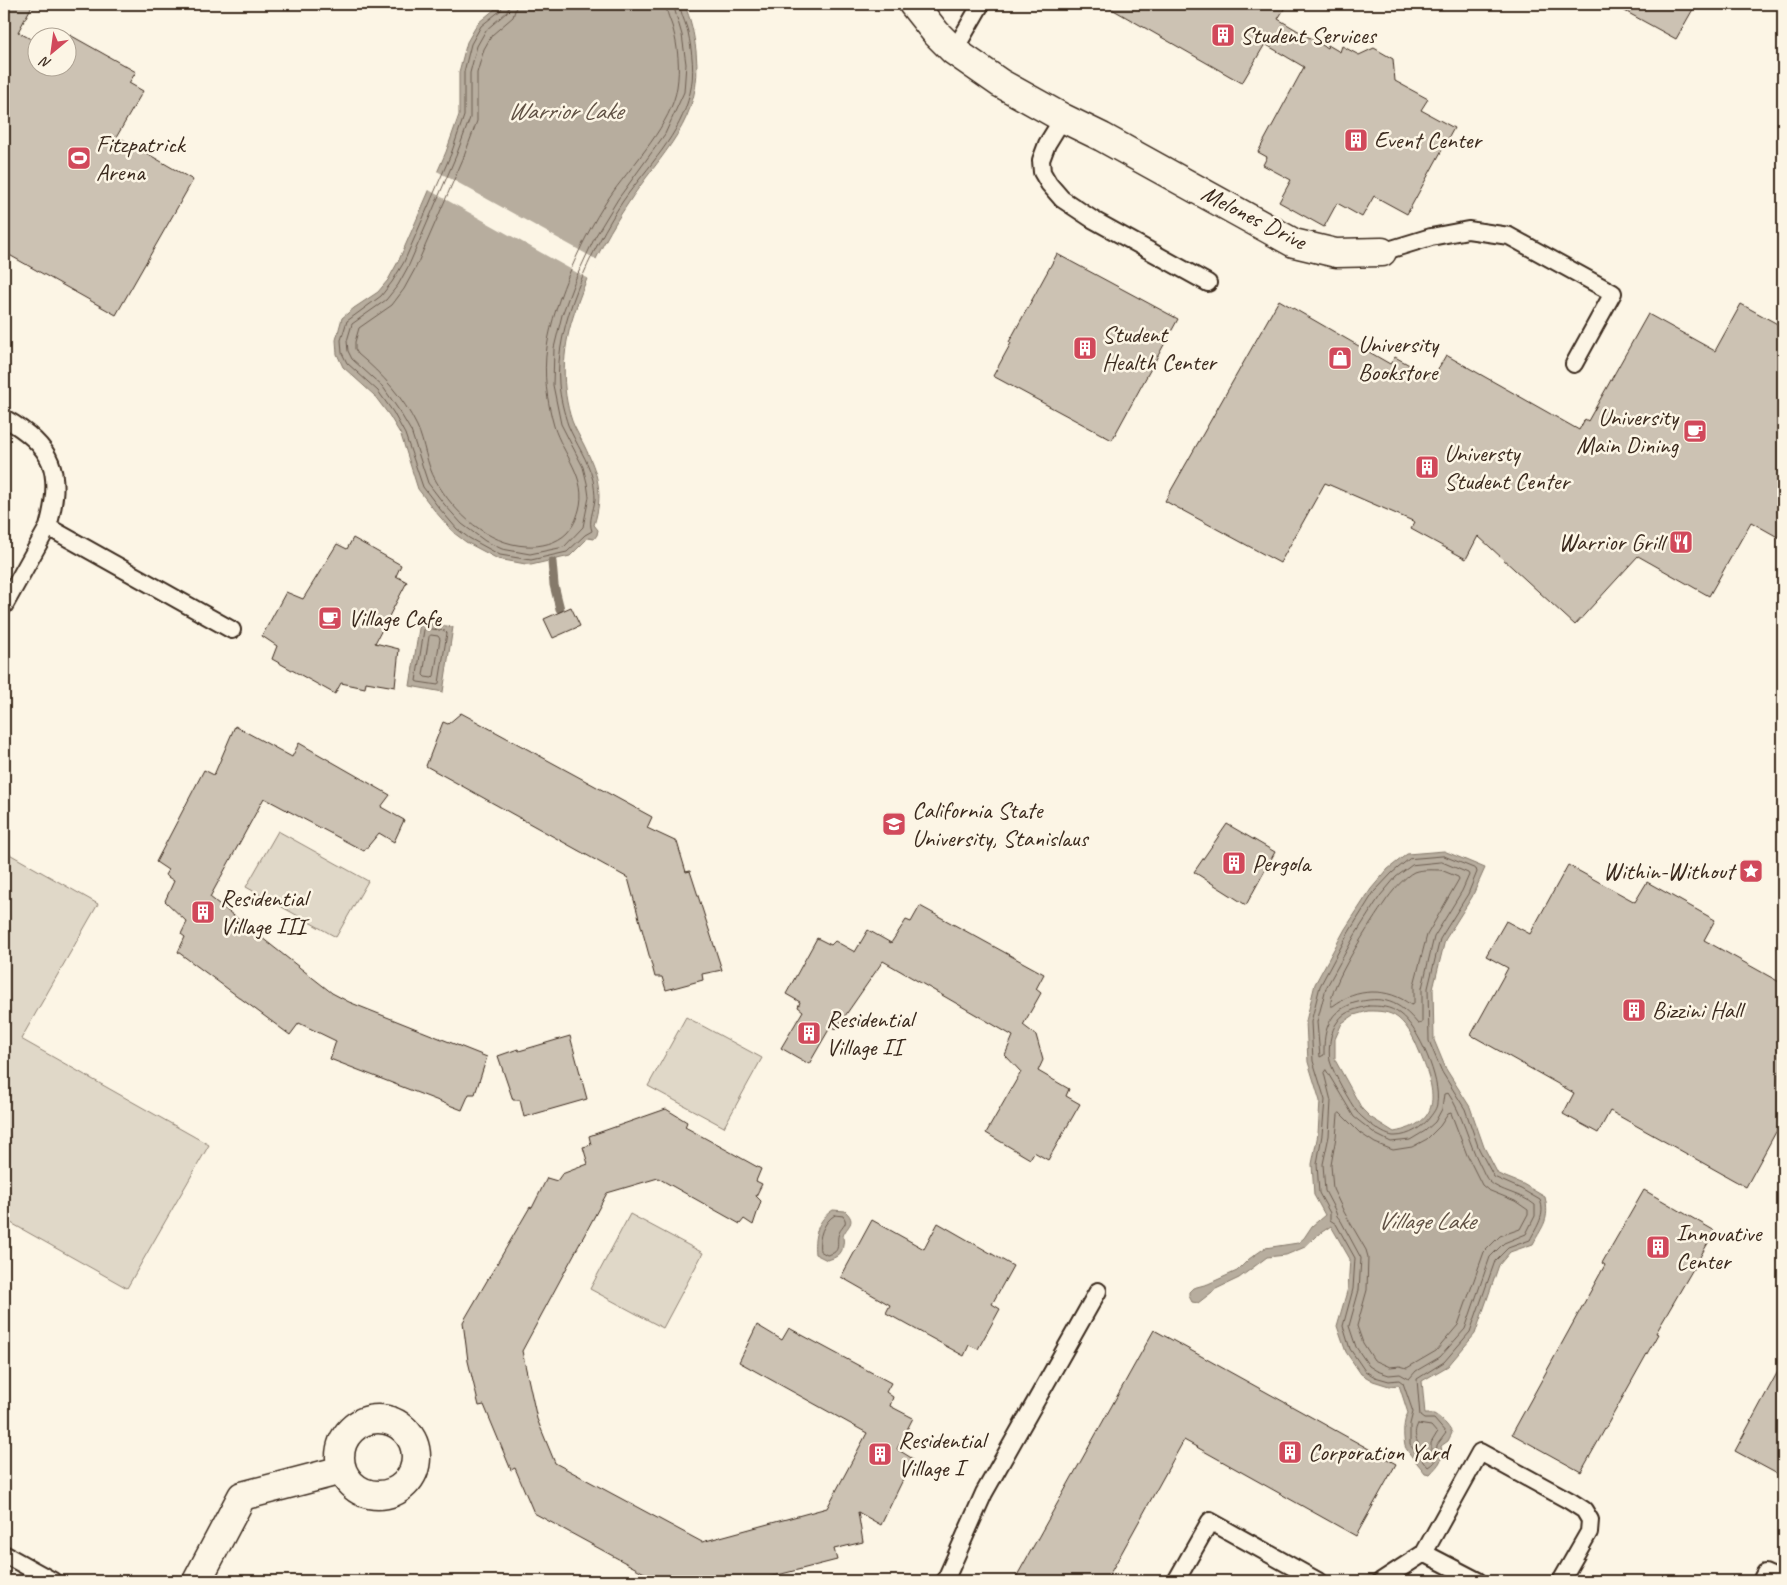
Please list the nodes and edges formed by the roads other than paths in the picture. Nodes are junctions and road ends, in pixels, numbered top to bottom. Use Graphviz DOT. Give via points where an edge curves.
graph roads {
  1 [pos="913,4"];
  2 [pos="981,4"];
  3 [pos="954,50"];
  4 [pos="1063,118"];
  5 [pos="1382,252"];
  6 [pos="1208,283"];
  7 [pos="1574,364"];
  8 [pos="4,418"];
  9 [pos="48,527"];
  10 [pos="4,606"];
  11 [pos="232,630"];
  12 [pos="1098,1291"];
  13 [pos="342,1470"];
  14 [pos="1424,1553"];
  15 [pos="4,1554"];
  16 [pos="53,1581"];
  17 [pos="196,1581"];
  18 [pos="945,1581"];
  19 [pos="1176,1581"];
  20 [pos="1318,1581"];
  21 [pos="1381,1581"];
  22 [pos="1478,1581"];
  23 [pos="1561,1581"];
  24 [pos="1760,1581"];
  25 [pos="1783,1581"];
  1 -- 3 [label="street, Melones Drive"];
  2 -- 3 [label="lane"];
  3 -- 4 [label="street, Melones Drive" via="1000,83"];
  4 -- 5 [label="street, Melones Drive" via="1294,243 1336,253"];
  4 -- 6 [label="lane" via="1041,160 1042,172 1049,184 1062,198 1092,219"];
  5 -- 7 [label="lane, Melones Drive" via="1468,230 1509,236 1613,293"];
  8 -- 9 [label="lane" via="34,439 52,466 56,489"];
  9 -- 10 [label="lane"];
  9 -- 11 [label="lane"];
  12 -- 18 [label="lane" via="984,1493"];
  13 -- 17 [label="street" via="242,1496"];
  14 -- 21 [label="lane"];
  14 -- 22 [label="lane"];
  14 -- 23 [label="lane" via="1480,1452 1584,1510 1590,1520 1589,1532"];
  15 -- 16 [label="lane"];
  19 -- 20 [label="lane" via="1210,1520"];
  24 -- 25 [label="lane" via="1765,1573"];
}
